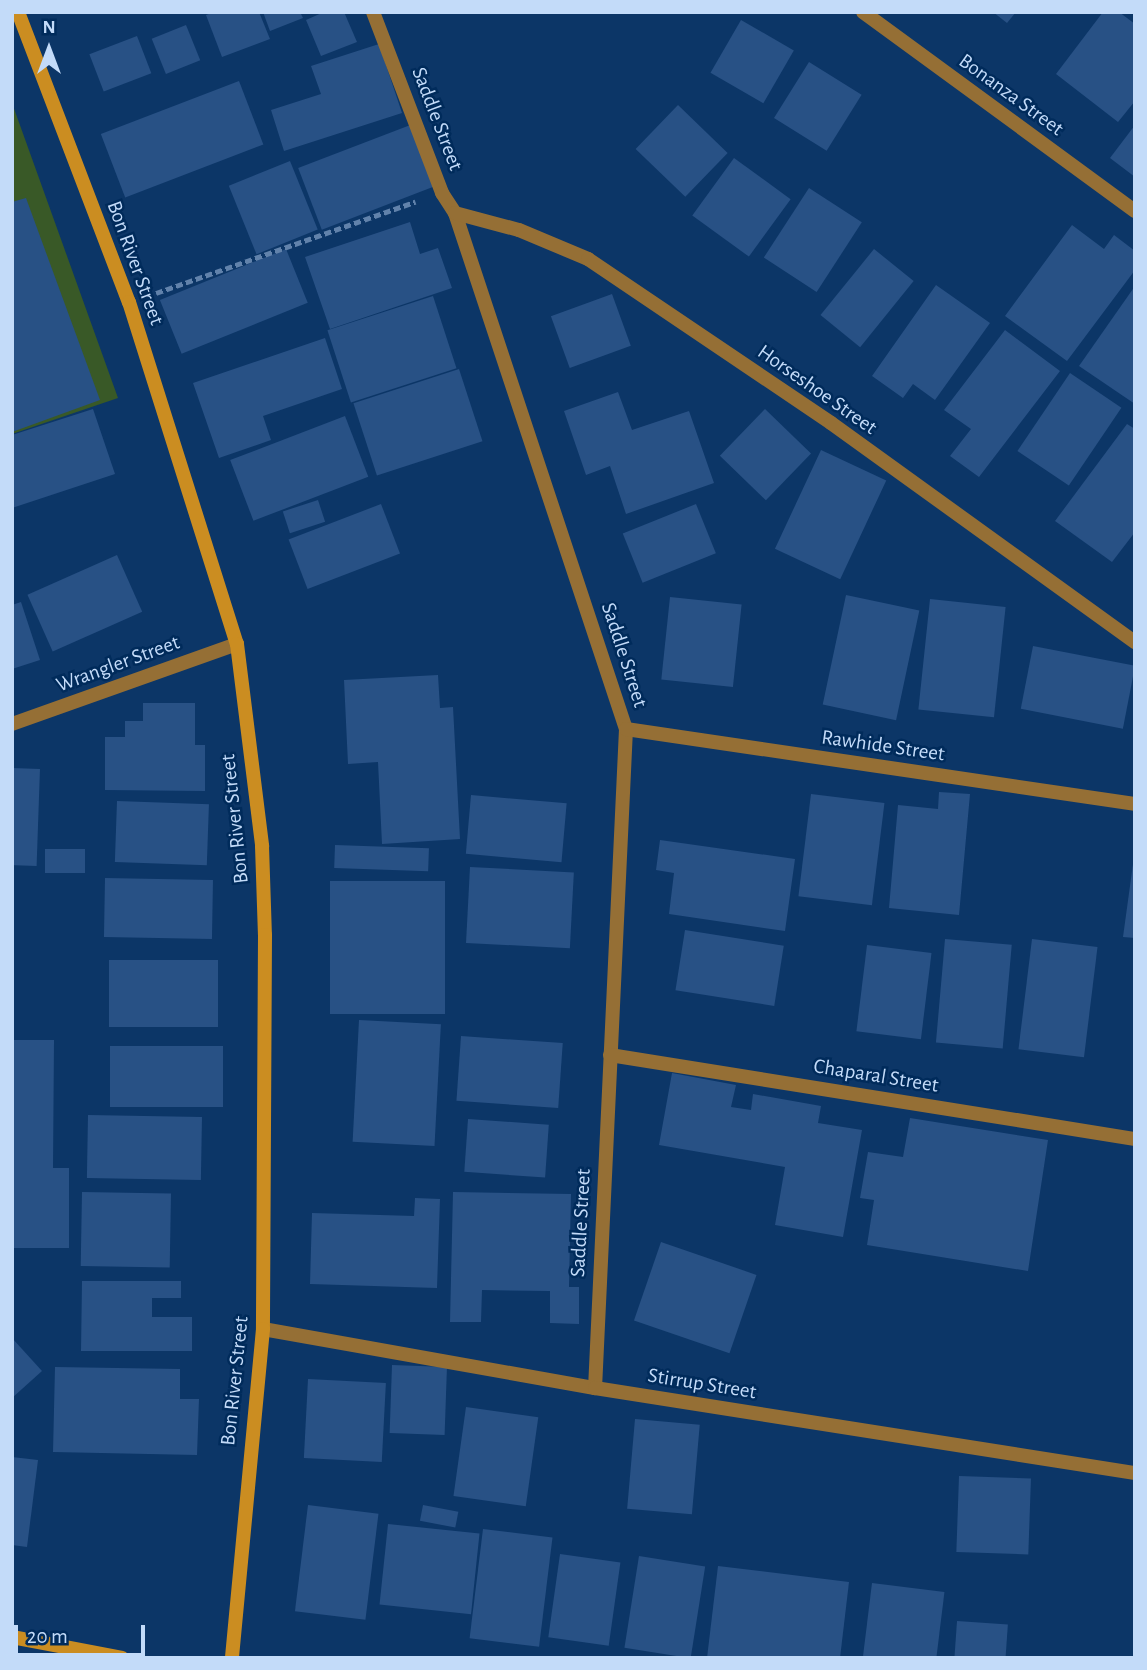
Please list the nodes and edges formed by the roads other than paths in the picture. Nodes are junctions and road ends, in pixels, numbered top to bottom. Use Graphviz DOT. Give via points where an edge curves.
graph roads {
  1 [pos="18,12"];
  2 [pos="373,12"];
  3 [pos="863,12"];
  4 [pos="1135,211"];
  5 [pos="455,213"];
  6 [pos="1135,642"];
  7 [pos="237,644"];
  8 [pos="12,724"];
  9 [pos="626,729"];
  10 [pos="1135,804"];
  11 [pos="610,1055"];
  12 [pos="1135,1139"];
  13 [pos="263,1329"];
  14 [pos="595,1388"];
  15 [pos="1135,1474"];
  16 [pos="12,1637"];
  17 [pos="122,1658"];
  18 [pos="232,1658"];
  1 -- 7 [label="street, Bon River Street" via="129,302"];
  2 -- 5 [label="street, Saddle Street" via="442,193"];
  3 -- 4 [label="street, Bonanza Street"];
  5 -- 6 [label="street, Horseshoe Street" via="519,230 588,260 831,423"];
  5 -- 9 [label="street, Saddle Street"];
  7 -- 8 [label="street, Wrangler Street"];
  7 -- 13 [label="street, Bon River Street" via="264,897"];
  9 -- 10 [label="street, Rawhide Street"];
  9 -- 11 [label="street, Saddle Street"];
  11 -- 12 [label="street, Chaparal Street"];
  11 -- 14 [label="street, Saddle Street"];
  13 -- 14 [label="street, Stirrup Street"];
  13 -- 18 [label="street, Bon River Street"];
  14 -- 15 [label="street, Stirrup Street"];
  16 -- 17 [label="street"];
}
